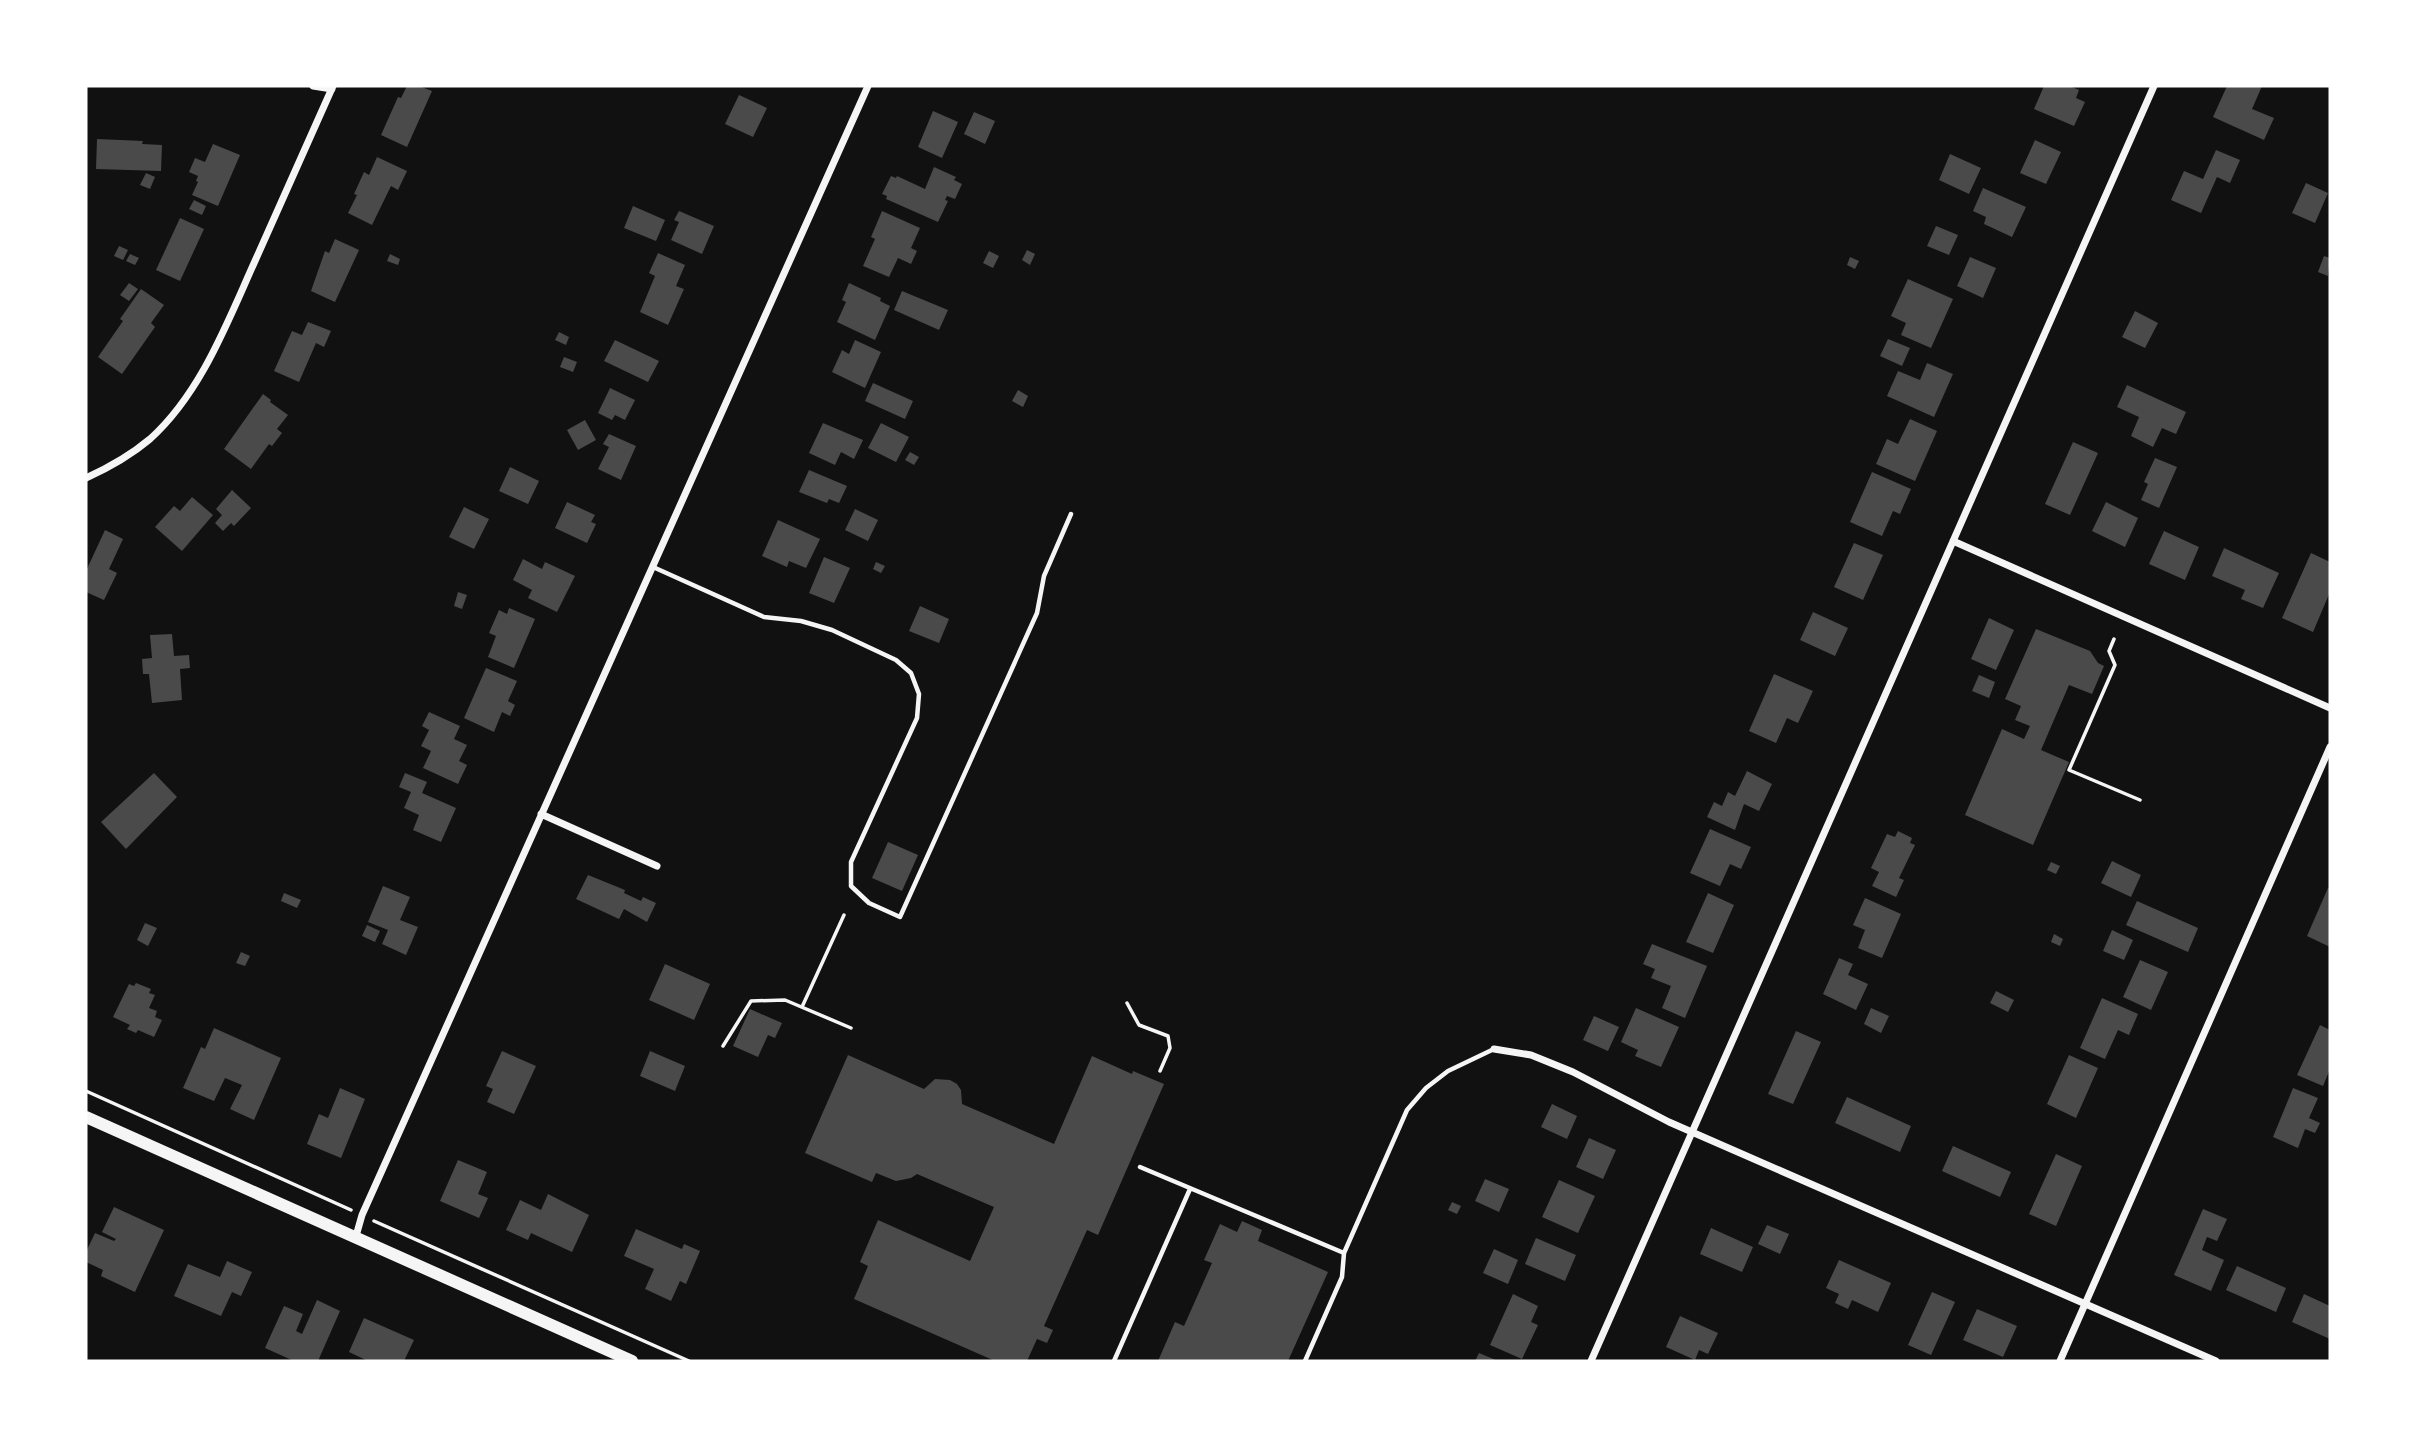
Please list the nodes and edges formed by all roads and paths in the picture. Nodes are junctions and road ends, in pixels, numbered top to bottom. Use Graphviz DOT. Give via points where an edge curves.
graph roads {
  1 [pos="313,86"];
  2 [pos="868,86"];
  3 [pos="2154,86"];
  4 [pos="332,87"];
  5 [pos="86,478"];
  6 [pos="1071,514"];
  7 [pos="1953,541"];
  8 [pos="652,566"];
  9 [pos="2114,639"];
  10 [pos="2330,708"];
  11 [pos="2330,747"];
  12 [pos="2140,800"];
  13 [pos="541,814"];
  14 [pos="656,866"];
  15 [pos="844,915"];
  16 [pos="1127,1003"];
  17 [pos="802,1007"];
  18 [pos="851,1028"];
  19 [pos="723,1046"];
  20 [pos="1494,1049"];
  21 [pos="1160,1071"];
  22 [pos="86,1091"];
  23 [pos="86,1117"];
  24 [pos="1692,1131"];
  25 [pos="1140,1167"];
  26 [pos="1189,1189"];
  27 [pos="362,1215"];
  28 [pos="356,1236"];
  29 [pos="1344,1253"];
  30 [pos="2086,1303"];
  31 [pos="632,1361"];
  32 [pos="689,1361"];
  33 [pos="1114,1361"];
  34 [pos="1305,1361"];
  35 [pos="1591,1361"];
  36 [pos="2060,1361"];
  37 [pos="2216,1361"];
  1 -- 4 [label="street"];
  2 -- 8 [label="street"];
  3 -- 7 [label="street"];
  4 -- 5 [label="street" via="201,374 150,439"];
  6 -- 8 [label="lane" via="1044,576 1037,612 900,917 869,903 852,886 851,862 916,718 919,694 911,673 896,660 832,630 764,617"];
  7 -- 10 [label="street"];
  7 -- 24 [label="street"];
  8 -- 13 [label="street"];
  9 -- 12 [label="path" via="2109,651 2115,665 2068,770"];
  11 -- 30 [label="street"];
  13 -- 14 [label="street"];
  13 -- 27 [label="street"];
  15 -- 17 [label="path"];
  16 -- 21 [label="path" via="1139,1025 1168,1036 1170,1048"];
  17 -- 18 [label="path"];
  17 -- 19 [label="path" via="785,1000 751,1001"];
  20 -- 24 [label="street" via="1531,1055 1573,1072"];
  20 -- 29 [label="lane" via="1448,1071 1407,1110"];
  22 -- 27 [label="path"];
  23 -- 28 [label="street"];
  24 -- 30 [label="street"];
  24 -- 35 [label="street"];
  25 -- 26 [label="lane"];
  26 -- 29 [label="lane"];
  26 -- 33 [label="lane"];
  27 -- 28 [label="street"];
  27 -- 32 [label="path"];
  28 -- 31 [label="street"];
  29 -- 34 [label="lane" via="1342,1277"];
  30 -- 36 [label="street"];
  30 -- 37 [label="street"];
}
